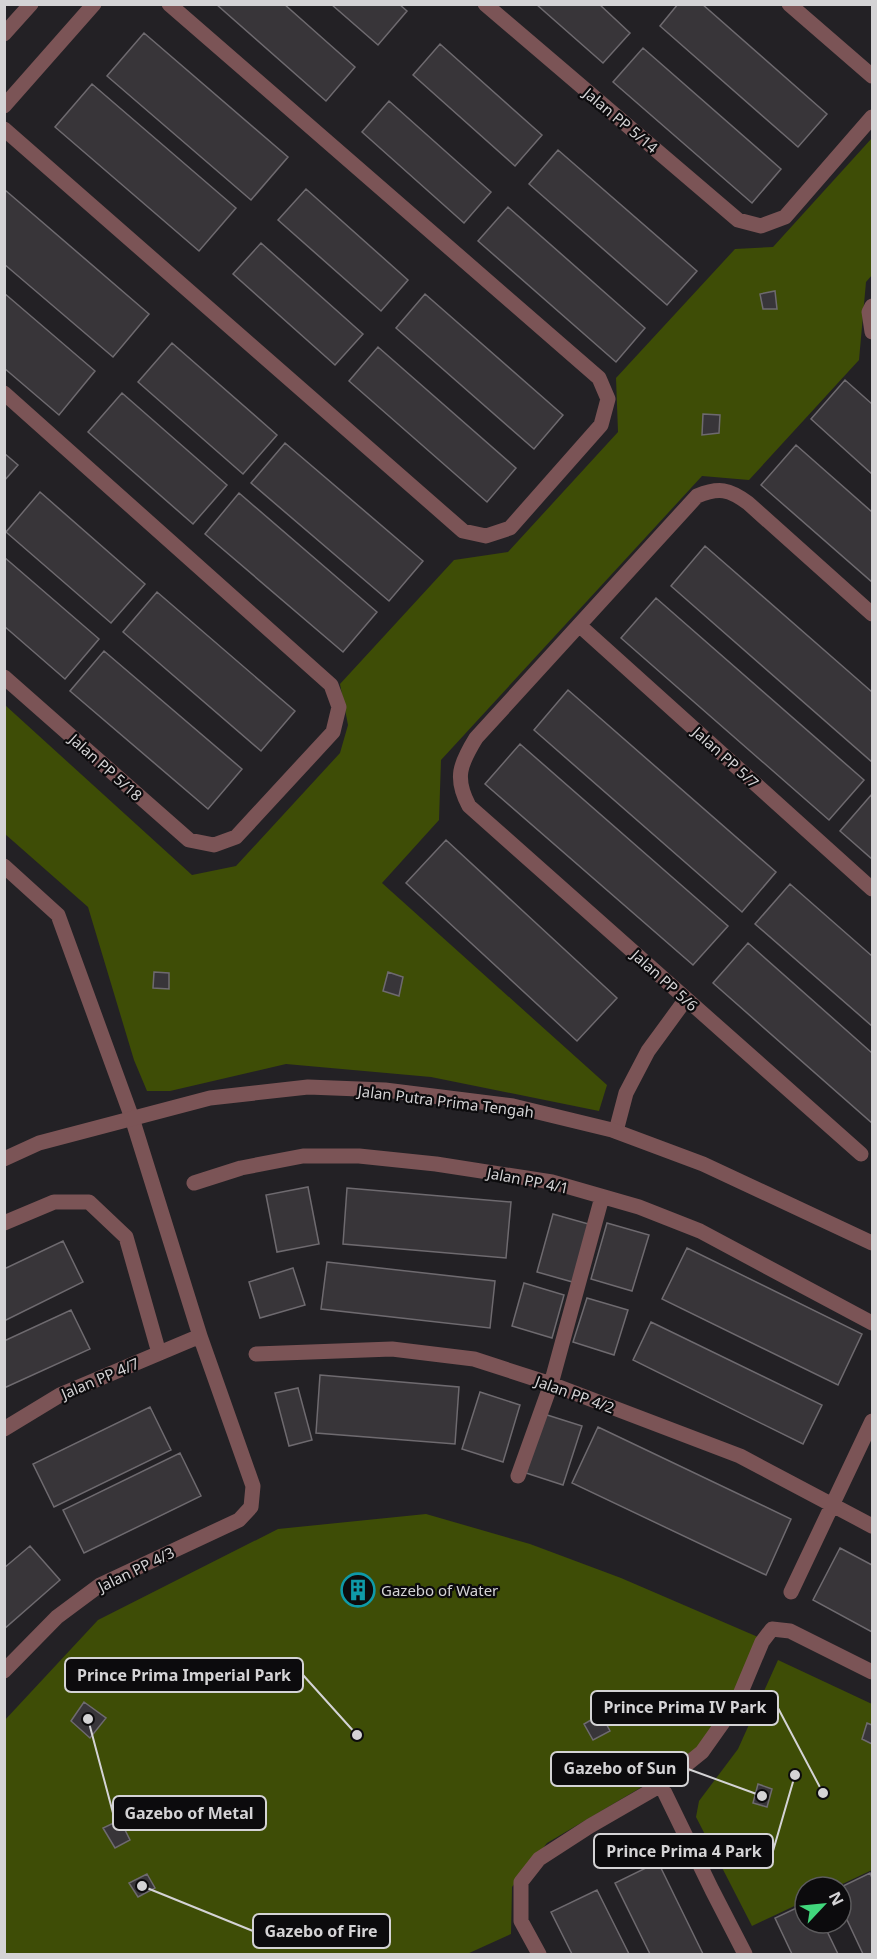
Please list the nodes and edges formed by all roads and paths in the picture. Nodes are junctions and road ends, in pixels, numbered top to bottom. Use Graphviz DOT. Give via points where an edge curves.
graph roads {
  1 [pos="31,4"];
  2 [pos="94,4"];
  3 [pos="169,4"];
  4 [pos="485,4"];
  5 [pos="789,4"];
  6 [pos="4,34"];
  7 [pos="873,76"];
  8 [pos="4,106"];
  9 [pos="873,117"];
  10 [pos="4,129"];
  11 [pos="873,306"];
  12 [pos="873,332"];
  13 [pos="4,393"];
  14 [pos="873,614"];
  15 [pos="579,625"];
  16 [pos="4,677"];
  17 [pos="4,866"];
  18 [pos="873,889"];
  19 [pos="686,999"];
  20 [pos="132,1118"];
  21 [pos="616,1131"];
  22 [pos="861,1154"];
  23 [pos="4,1159"];
  24 [pos="194,1183"];
  25 [pos="602,1197"];
  26 [pos="4,1223"];
  27 [pos="873,1242"];
  28 [pos="873,1323"];
  29 [pos="201,1336"];
  30 [pos="159,1353"];
  31 [pos="256,1354"];
  32 [pos="551,1384"];
  33 [pos="873,1421"];
  34 [pos="4,1429"];
  35 [pos="518,1476"];
  36 [pos="833,1504"];
  37 [pos="873,1526"];
  38 [pos="790,1592"];
  39 [pos="4,1671"];
  40 [pos="873,1672"];
  41 [pos="661,1785"];
  42 [pos="539,1954"];
  43 [pos="745,1954"];
  1 -- 6 [label="street"];
  2 -- 8 [label="street"];
  3 -- 10 [label="street" via="599,378 609,399 601,425 510,528 486,536 463,531"];
  4 -- 9 [label="street, Jalan PP 5/14" via="738,220 761,226 785,217"];
  5 -- 7 [label="street"];
  11 -- 12 [label="street" via="869,312"];
  13 -- 16 [label="street, Jalan PP 5/18" via="331,686 339,707 333,732 236,837 214,845 189,840"];
  14 -- 15 [label="street" via="742,498 712,490 697,496"];
  15 -- 18 [label="street, Jalan PP 5/7"];
  15 -- 19 [label="street, Jalan PP 5/6" via="476,738 465,756 460,789 469,806"];
  17 -- 20 [label="street" via="58,915"];
  19 -- 21 [label="street" via="648,1052 626,1093"];
  19 -- 22 [label="street, Jalan PP 5/6"];
  20 -- 21 [label="street, Jalan Putra Prima Tengah" via="210,1098 308,1087 385,1090 513,1106"];
  20 -- 23 [label="street, Jalan Putra Prima Tengah" via="39,1143"];
  20 -- 29 [label="street"];
  21 -- 27 [label="street, Jalan Putra Prima Tengah" via="703,1164"];
  24 -- 25 [label="street, Jalan PP 4/1" via="241,1168 303,1156 359,1156 552,1182"];
  25 -- 28 [label="street, Jalan PP 4/1" via="700,1231"];
  25 -- 32 [label="street"];
  26 -- 30 [label="street" via="54,1202 89,1202 126,1237"];
  29 -- 30 [label="street, Jalan PP 4/7"];
  29 -- 39 [label="street, Jalan PP 4/3" via="253,1486 252,1508 239,1520 100,1585 57,1617"];
  30 -- 34 [label="street, Jalan PP 4/7" via="60,1395"];
  31 -- 32 [label="street, Jalan PP 4/2" via="392,1349 474,1359"];
  32 -- 35 [label="street"];
  32 -- 36 [label="street, Jalan PP 4/2" via="740,1456"];
  33 -- 36 [label="street"];
  36 -- 37 [label="street, Jalan PP 4/2"];
  36 -- 38 [label="street"];
  40 -- 41 [label="street" via="790,1631 772,1629 762,1642 736,1704 702,1752"];
  41 -- 42 [label="street" via="539,1859 521,1882 521,1921"];
  41 -- 43 [label="street"];
}
